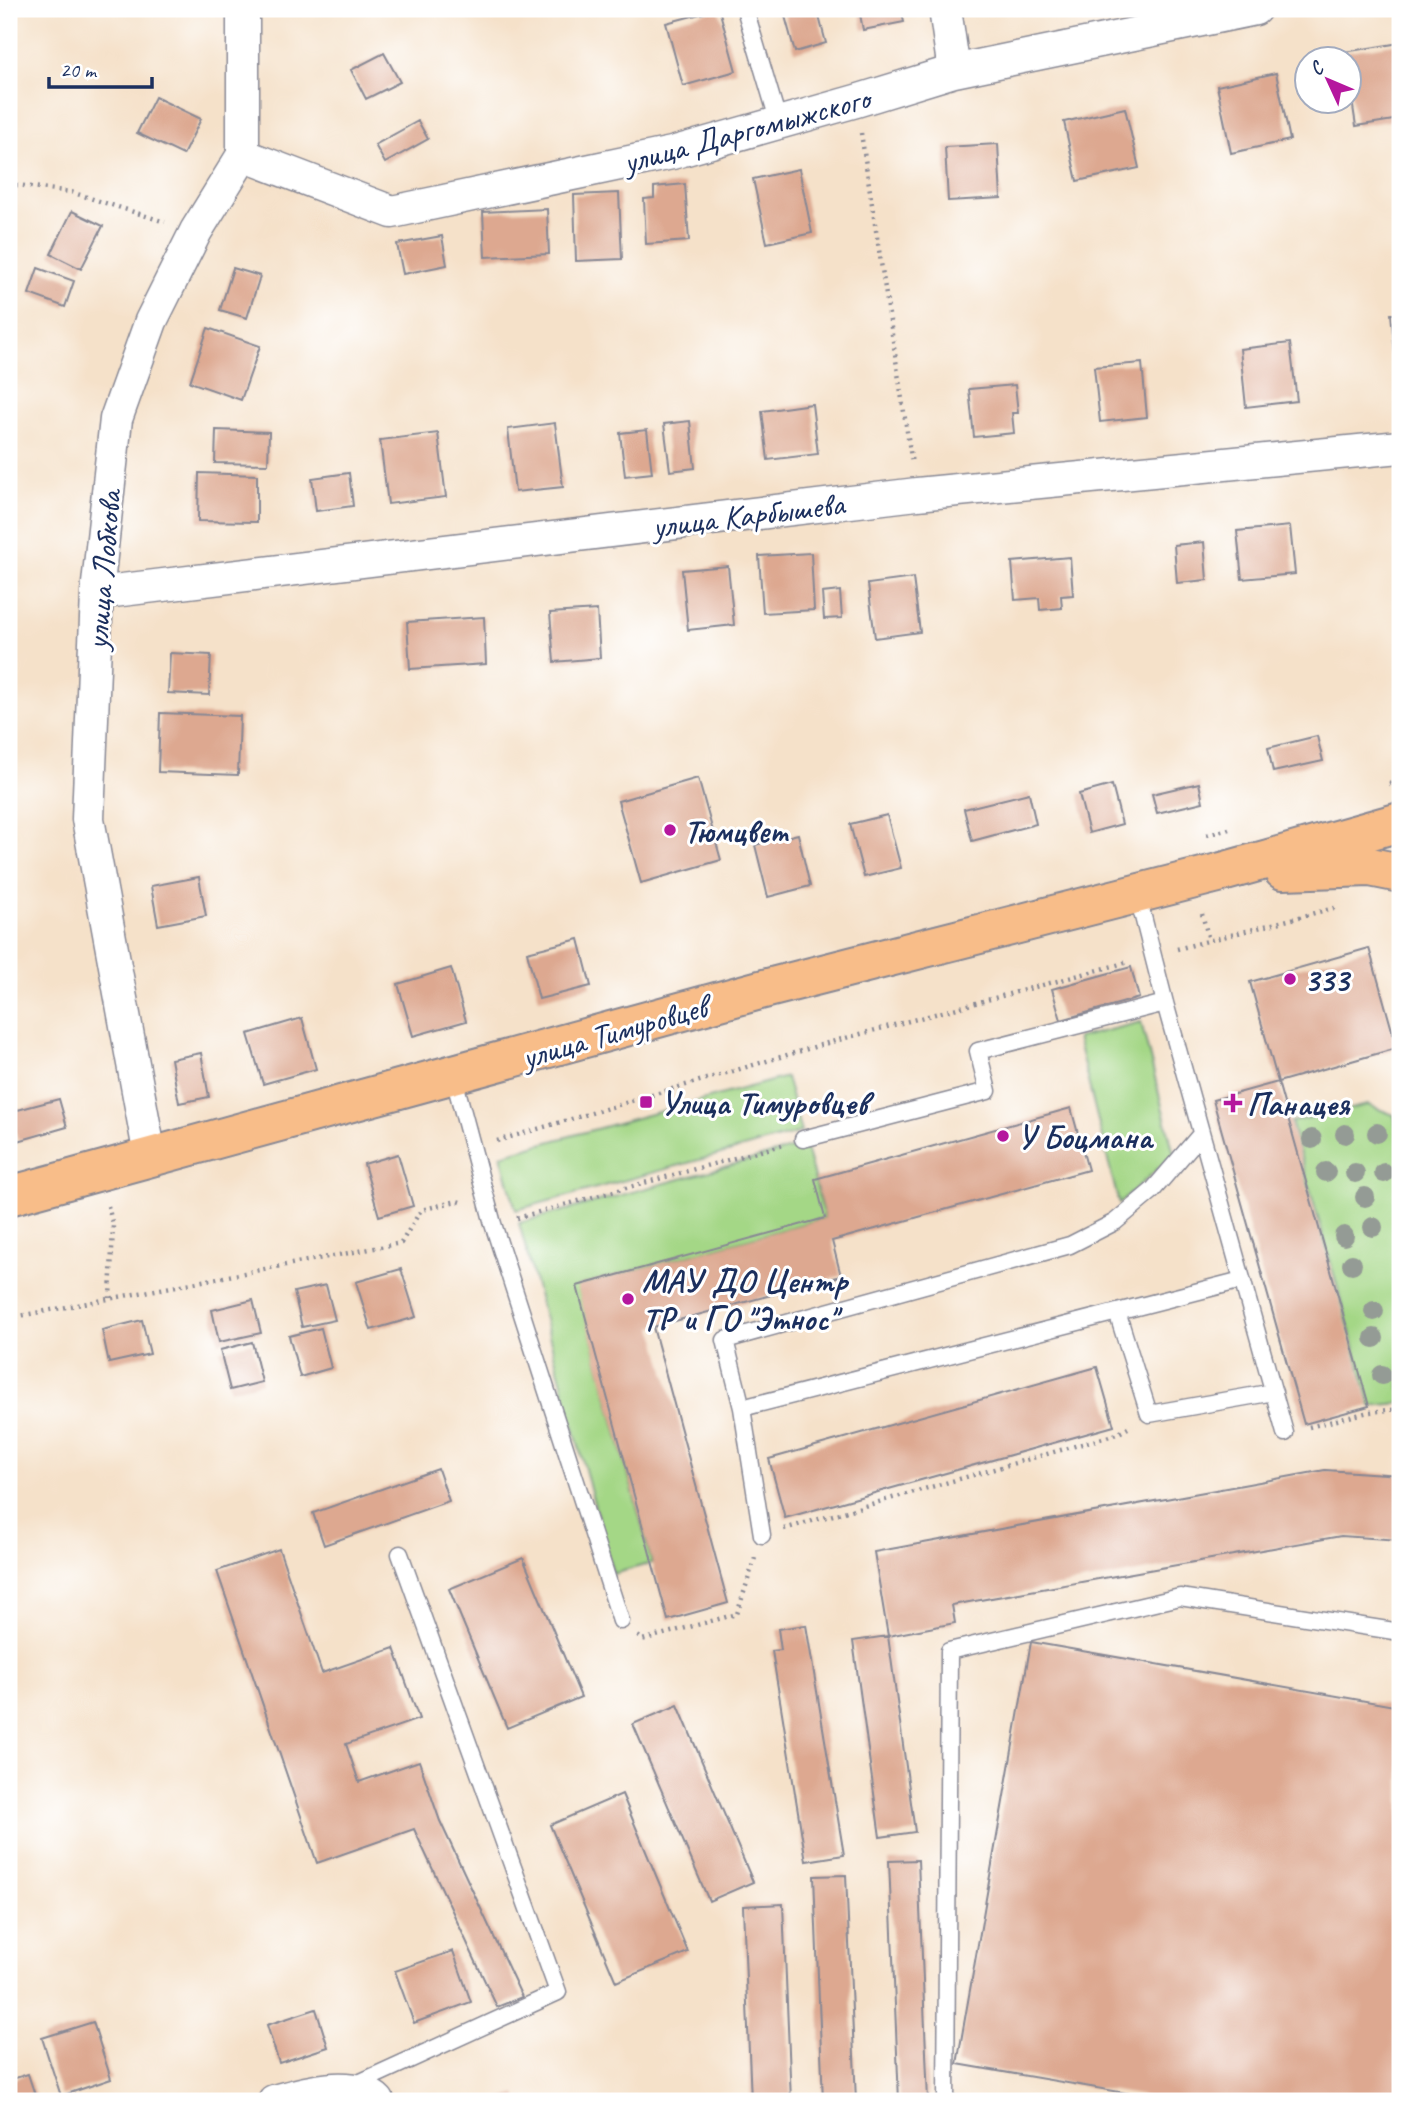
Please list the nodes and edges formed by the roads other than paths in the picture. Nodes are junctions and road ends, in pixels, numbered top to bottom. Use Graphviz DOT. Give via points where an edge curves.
graph roads {
  1 [pos="243,9"];
  2 [pos="745,9"];
  3 [pos="945,9"];
  4 [pos="1255,9"];
  5 [pos="954,71"];
  6 [pos="779,123"];
  7 [pos="243,155"];
  8 [pos="1400,447"];
  9 [pos="97,593"];
  10 [pos="1400,822"];
  11 [pos="1222,872"];
  12 [pos="1400,873"];
  13 [pos="1138,893"];
  14 [pos="1165,1003"];
  15 [pos="453,1075"];
  16 [pos="1201,1134"];
  17 [pos="803,1139"];
  18 [pos="150,1156"];
  19 [pos="9,1196"];
  20 [pos="1242,1280"];
  21 [pos="1117,1312"];
  22 [pos="1274,1392"];
  23 [pos="742,1408"];
  24 [pos="1286,1433"];
  25 [pos="762,1535"];
  26 [pos="400,1554"];
  27 [pos="621,1620"];
  28 [pos="1400,1632"];
  29 [pos="348,2088"];
  30 [pos="274,2101"];
  31 [pos="378,2101"];
  32 [pos="946,2101"];
  1 -- 7 [label="street"];
  2 -- 6 [label="lane"];
  3 -- 5 [label="street"];
  4 -- 5 [label="street, улица Даргомыжского"];
  5 -- 6 [label="street, улица Даргомыжского"];
  6 -- 7 [label="street, улица Даргомыжского" via="672,153 392,212"];
  7 -- 9 [label="street, улица Лобкова" via="196,231 151,321 116,419"];
  8 -- 9 [label="street, улица Карбышева" via="917,494"];
  9 -- 18 [label="street, улица Лобкова" via="88,819"];
  10 -- 11 [label="main road, улица Тимуровцев"];
  11 -- 12 [label="main road, улица Тимуровцев" via="1370,867"];
  11 -- 13 [label="main road, улица Тимуровцев"];
  13 -- 14 [label="lane"];
  13 -- 15 [label="main road, улица Тимуровцев"];
  14 -- 16 [label="lane"];
  14 -- 17 [label="lane" via="978,1051 988,1091"];
  15 -- 18 [label="main road, улица Тимуровцев"];
  15 -- 27 [label="lane" via="493,1224"];
  16 -- 20 [label="lane"];
  16 -- 23 [label="lane" via="1152,1191 1115,1222 1070,1245 725,1340"];
  18 -- 19 [label="main road, улица Тимуровцев"];
  20 -- 21 [label="lane"];
  20 -- 22 [label="lane"];
  21 -- 22 [label="lane" via="1150,1415"];
  21 -- 23 [label="lane"];
  22 -- 24 [label="lane"];
  23 -- 25 [label="lane"];
  26 -- 29 [label="lane" via="558,1992"];
  28 -- 32 [label="lane" via="1180,1597 949,1651"];
  29 -- 30 [label="street"];
  29 -- 31 [label="street"];
}
